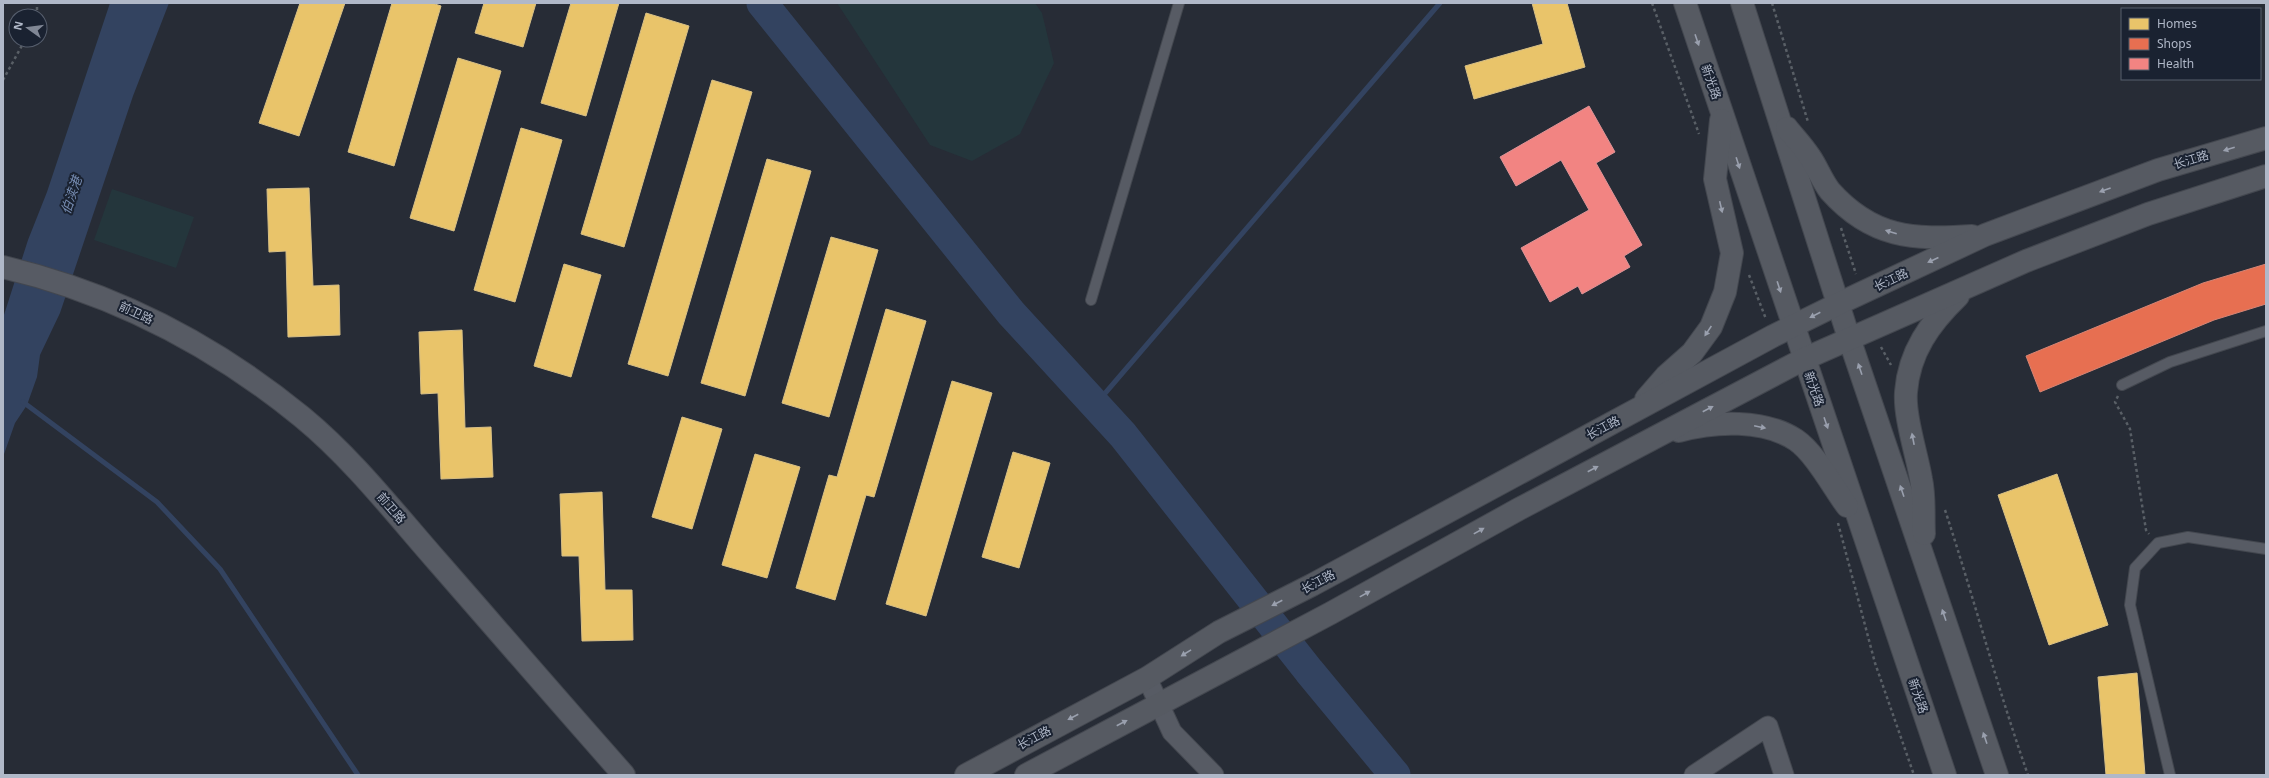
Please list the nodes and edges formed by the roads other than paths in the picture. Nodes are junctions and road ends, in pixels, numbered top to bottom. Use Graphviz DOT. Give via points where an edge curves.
graph roads {
  1 [pos="1179,3"];
  2 [pos="1685,3"];
  3 [pos="1742,3"];
  4 [pos="1722,113"];
  5 [pos="1778,118"];
  6 [pos="2266,138"];
  7 [pos="2266,176"];
  8 [pos="1986,235"];
  9 [pos="3,267"];
  10 [pos="1966,288"];
  11 [pos="1091,300"];
  12 [pos="1838,304"];
  13 [pos="1793,326"];
  14 [pos="2266,331"];
  15 [pos="1849,338"];
  16 [pos="1804,359"];
  17 [pos="2122,385"];
  18 [pos="1635,411"];
  19 [pos="1653,438"];
  20 [pos="1859,522"];
  21 [pos="2266,548"];
  22 [pos="1926,561"];
  23 [pos="1147,678"];
  24 [pos="1159,703"];
  25 [pos="624,775"];
  26 [pos="966,775"];
  27 [pos="1026,775"];
  28 [pos="1214,775"];
  29 [pos="1694,775"];
  30 [pos="1784,775"];
  31 [pos="1945,775"];
  32 [pos="1997,775"];
  33 [pos="2170,775"];
  1 -- 11 [label="lane"];
  2 -- 4 [label="main road, 新光路, one-way"];
  3 -- 5 [label="main road"];
  4 -- 13 [label="main road, 新光路, one-way"];
  4 -- 18 [label="main road, one-way" via="1715,179 1732,253 1725,292 1711,327 1692,353 1666,376"];
  8 -- 5 [label="main road, one-way" via="1938,239 1907,237 1877,228 1855,215 1829,190 1809,155"];
  5 -- 12 [label="main road"];
  6 -- 8 [label="main road, 长江路, one-way" via="2158,170"];
  7 -- 10 [label="main road" via="2148,214 2026,261"];
  8 -- 12 [label="main road, 长江路, one-way"];
  9 -- 25 [label="street, 前卫路" via="44,277 110,301 180,334 241,371 302,418 355,466"];
  10 -- 15 [label="main road"];
  22 -- 10 [label="main road, one-way" via="1922,481 1906,393 1911,367 1921,342 1933,321"];
  12 -- 13 [label="main road, 长江路, one-way"];
  12 -- 15 [label="main road"];
  13 -- 16 [label="main road, 新光路"];
  13 -- 18 [label="main road, 长江路"];
  14 -- 17 [label="lane" via="2170,362"];
  15 -- 16 [label="main road"];
  22 -- 15 [label="main road, one-way"];
  19 -- 16 [label="main road, one-way"];
  16 -- 20 [label="main road, 新光路, one-way"];
  18 -- 23 [label="main road, 长江路, one-way" via="1312,585 1219,632"];
  19 -- 20 [label="main road, one-way" via="1687,429 1744,424 1780,433 1797,441 1814,458"];
  24 -- 19 [label="main road, one-way"];
  20 -- 31 [label="main road, 新光路"];
  21 -- 33 [label="lane" via="2188,537 2158,543 2135,568 2130,605"];
  32 -- 22 [label="main road, one-way"];
  23 -- 24 [label="street"];
  23 -- 26 [label="main road, 长江路, one-way"];
  27 -- 24 [label="main road, one-way"];
  24 -- 28 [label="street" via="1172,732"];
  29 -- 30 [label="street" via="1768,726"];
}
